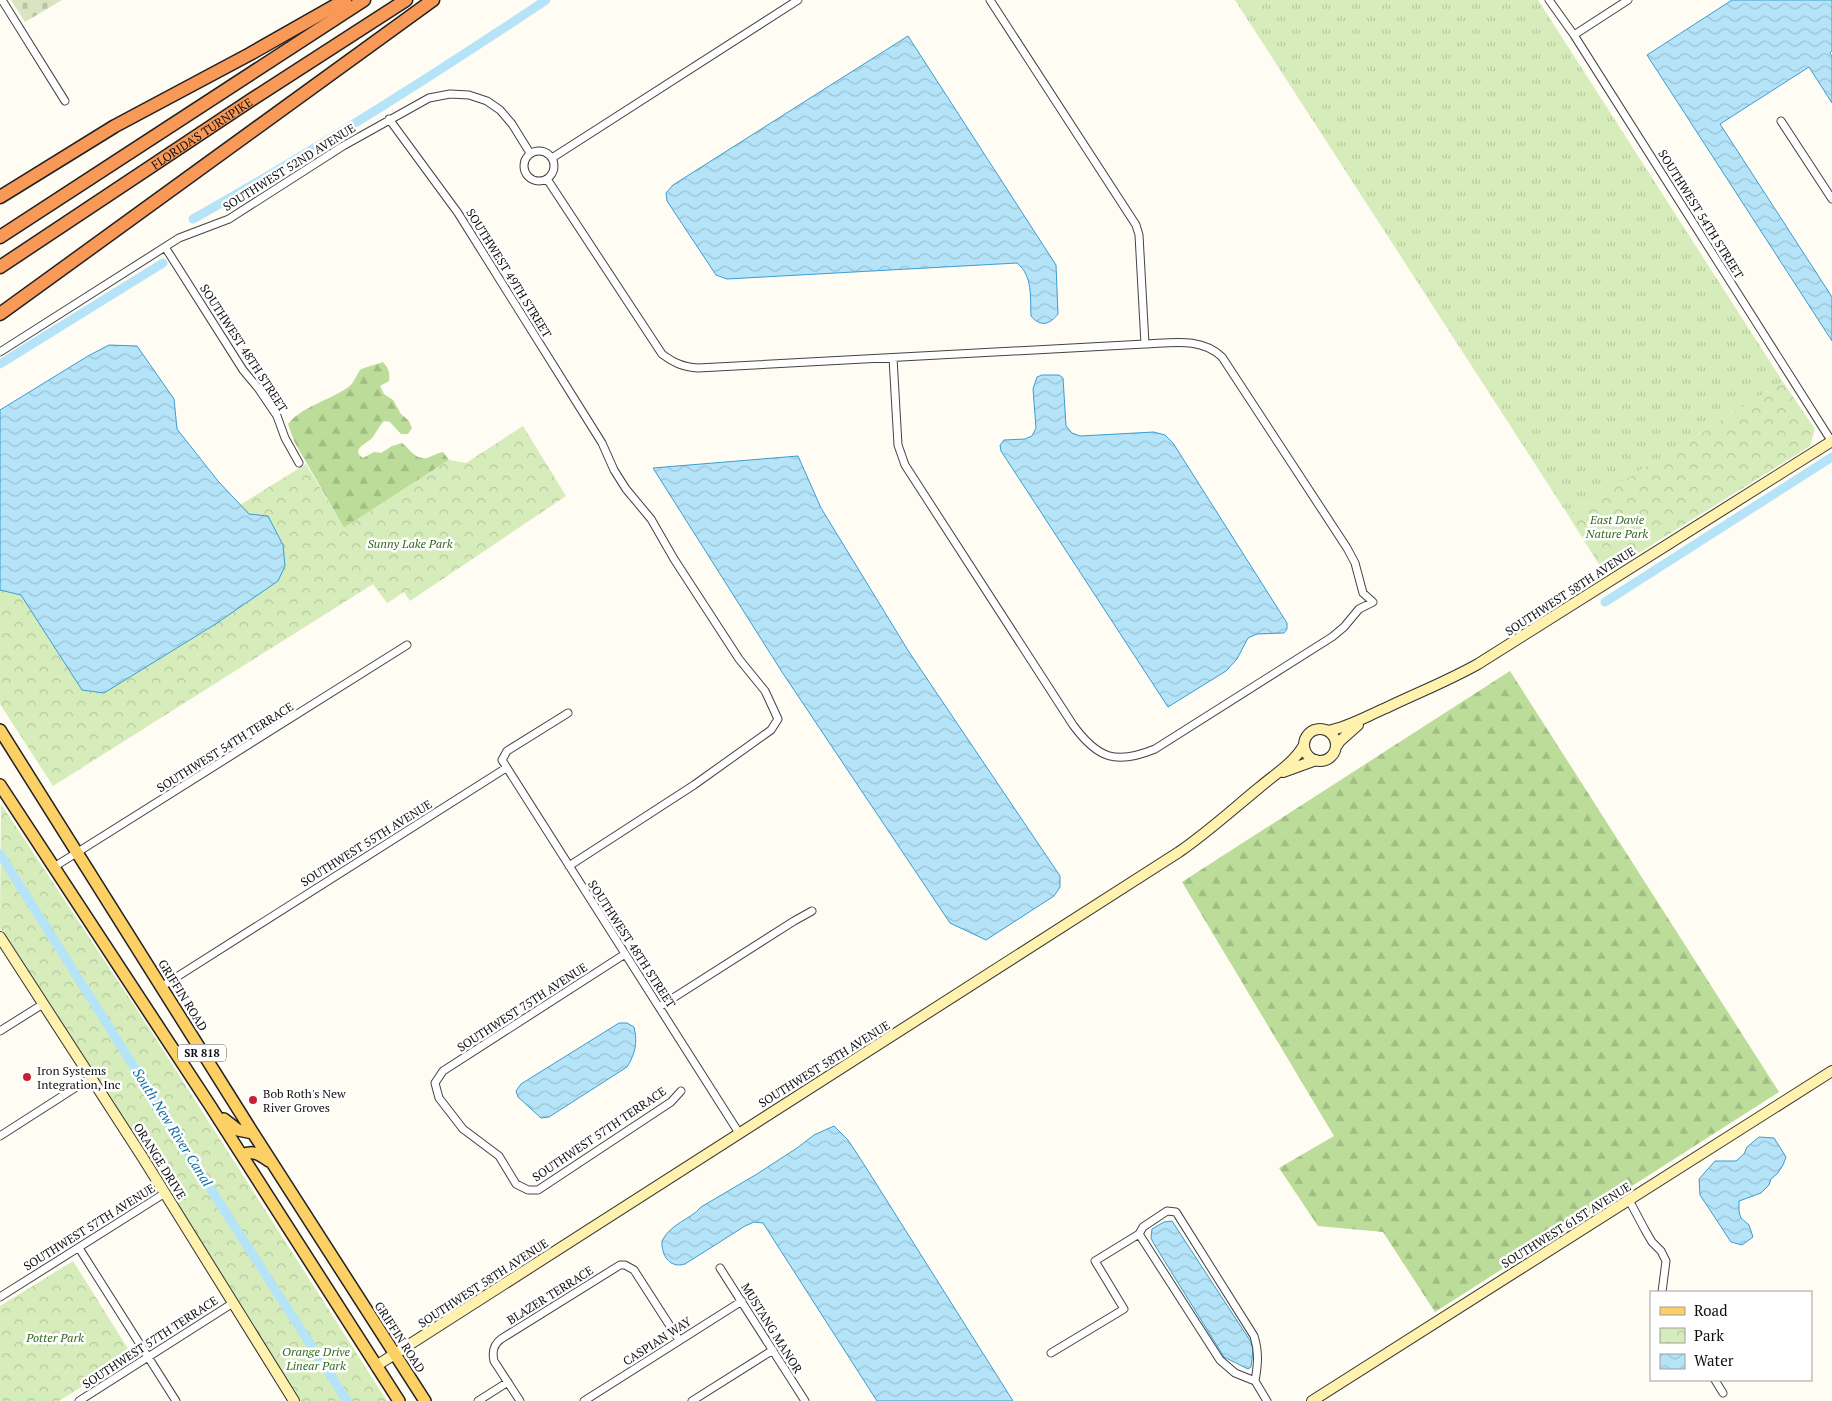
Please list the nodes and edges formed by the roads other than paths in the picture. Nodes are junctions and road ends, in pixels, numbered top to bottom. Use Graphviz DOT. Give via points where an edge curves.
graph roads {
  1 [pos="2,0"];
  2 [pos="345,0"];
  3 [pos="364,0"];
  4 [pos="406,0"];
  5 [pos="433,0"];
  6 [pos="798,0"];
  7 [pos="990,0"];
  8 [pos="1549,0"];
  9 [pos="1628,0"];
  10 [pos="1574,35"];
  11 [pos="65,101"];
  12 [pos="389,119"];
  13 [pos="1781,121"];
  14 [pos="530,153"];
  15 [pos="552,158"];
  16 [pos="548,179"];
  17 [pos="0,197"];
  18 [pos="1832,198"];
  19 [pos="0,237"];
  20 [pos="165,247"];
  21 [pos="0,267"];
  22 [pos="0,314"];
  23 [pos="1146,344"];
  24 [pos="0,352"];
  25 [pos="894,358"];
  26 [pos="1832,441"];
  27 [pos="299,463"];
  28 [pos="407,645"];
  29 [pos="568,713"];
  30 [pos="1366,718"];
  31 [pos="0,730"];
  32 [pos="1328,731"];
  33 [pos="1304,745"];
  34 [pos="1336,747"];
  35 [pos="1316,760"];
  36 [pos="506,768"];
  37 [pos="1278,774"];
  38 [pos="0,785"];
  39 [pos="77,853"];
  40 [pos="569,866"];
  41 [pos="54,867"];
  42 [pos="812,911"];
  43 [pos="0,937"];
  44 [pos="625,954"];
  45 [pos="161,987"];
  46 [pos="44,1004"];
  47 [pos="659,1007"];
  48 [pos="0,1031"];
  49 [pos="1832,1071"];
  50 [pos="92,1078"];
  51 [pos="681,1091"];
  52 [pos="211,1107"];
  53 [pos="253,1132"];
  54 [pos="739,1133"];
  55 [pos="0,1136"];
  56 [pos="242,1155"];
  57 [pos="274,1166"];
  58 [pos="528,1190"];
  59 [pos="165,1193"];
  60 [pos="1629,1200"];
  61 [pos="1139,1234"];
  62 [pos="79,1248"];
  63 [pos="720,1268"];
  64 [pos="1662,1291"];
  65 [pos="0,1296"];
  66 [pos="742,1301"];
  67 [pos="233,1303"];
  68 [pos="678,1340"];
  69 [pos="773,1350"];
  70 [pos="1051,1353"];
  71 [pos="394,1354"];
  72 [pos="148,1356"];
  73 [pos="376,1366"];
  74 [pos="1255,1381"];
  75 [pos="1716,1381"];
  76 [pos="508,1382"];
  77 [pos="1722,1393"];
  78 [pos="79,1401"];
  79 [pos="176,1401"];
  80 [pos="294,1401"];
  81 [pos="399,1401"];
  82 [pos="425,1401"];
  83 [pos="478,1401"];
  84 [pos="520,1401"];
  85 [pos="584,1401"];
  86 [pos="692,1401"];
  87 [pos="805,1401"];
  88 [pos="1267,1401"];
  89 [pos="1312,1401"];
  1 -- 11 [label="street"];
  2 -- 17 [label="highway" via="99,136"];
  3 -- 19 [label="highway, FLORIDA'S TURNPIKE"];
  4 -- 21 [label="highway, FLORIDA'S TURNPIKE"];
  5 -- 22 [label="highway"];
  6 -- 15 [label="street"];
  7 -- 23 [label="street" via="1136,225"];
  8 -- 10 [label="street, SOUTHWEST 54TH STREET"];
  9 -- 10 [label="street"];
  10 -- 26 [label="street, SOUTHWEST 54TH STREET"];
  12 -- 14 [label="street, SOUTHWEST 52ND AVENUE" via="429,98 469,95 500,110"];
  12 -- 20 [label="street, SOUTHWEST 52ND AVENUE" via="228,219 179,238"];
  12 -- 40 [label="street, SOUTHWEST 49TH STREET" via="458,212 602,443 626,489 651,519 739,658 765,691 778,718 771,730 694,785"];
  13 -- 18 [label="street"];
  14 -- 15 [label="street" via="542,151"];
  14 -- 16 [label="street" via="524,163 526,174 536,181"];
  15 -- 16 [label="street" via="554,172"];
  16 -- 25 [label="street" via="662,354 672,362 698,368"];
  20 -- 24 [label="street, SOUTHWEST 52ND AVENUE"];
  20 -- 27 [label="street, SOUTHWEST 48TH STREET" via="243,370 277,416"];
  23 -- 25 [label="street"];
  23 -- 25 [label="street" via="1192,342 1214,350 1222,357 1347,548 1355,562 1363,593 1373,602 1359,609 1332,637 1155,749 1125,758 1102,753 1082,737 905,465 898,445"];
  26 -- 30 [label="street, SOUTHWEST 58TH AVENUE" via="1478,664"];
  28 -- 39 [label="street, SOUTHWEST 54TH TERRACE"];
  29 -- 36 [label="street" via="507,750 502,760"];
  30 -- 32 [label="street, SOUTHWEST 58TH AVENUE"];
  30 -- 34 [label="street, SOUTHWEST 58TH AVENUE"];
  31 -- 39 [label="main road, GRIFFIN ROAD / SR 818"];
  32 -- 33 [label="street" via="1312,731"];
  32 -- 34 [label="street" via="1336,741"];
  33 -- 35 [label="street" via="1306,752"];
  33 -- 37 [label="street, SOUTHWEST 58TH AVENUE"];
  34 -- 35 [label="street" via="1327,759"];
  35 -- 37 [label="street, SOUTHWEST 58TH AVENUE"];
  36 -- 40 [label="street, SOUTHWEST 48TH STREET"];
  36 -- 45 [label="street, SOUTHWEST 55TH AVENUE"];
  37 -- 54 [label="street, SOUTHWEST 58TH AVENUE" via="1179,852"];
  38 -- 41 [label="main road, SR 818"];
  39 -- 41 [label="street, SOUTHWEST 54TH TERRACE"];
  39 -- 45 [label="main road, GRIFFIN ROAD / SR 818"];
  40 -- 44 [label="street, SOUTHWEST 48TH STREET"];
  41 -- 52 [label="main road, SR 818"];
  42 -- 47 [label="street"];
  43 -- 46 [label="street, ORANGE DRIVE"];
  44 -- 47 [label="street, SOUTHWEST 48TH STREET"];
  44 -- 58 [label="street, SOUTHWEST 75TH AVENUE" via="443,1071 436,1083 439,1098 463,1129 498,1156 516,1184"];
  45 -- 53 [label="main road, GRIFFIN ROAD / SR 818"];
  46 -- 48 [label="street"];
  46 -- 50 [label="street, ORANGE DRIVE"];
  47 -- 54 [label="street, SOUTHWEST 48TH STREET"];
  49 -- 60 [label="street, SOUTHWEST 61ST AVENUE"];
  50 -- 55 [label="street"];
  50 -- 59 [label="street, ORANGE DRIVE"];
  51 -- 58 [label="street, SOUTHWEST 57TH TERRACE" via="671,1102 538,1190"];
  52 -- 53 [label="main road" via="232,1126 245,1133"];
  52 -- 56 [label="main road, SR 818"];
  53 -- 57 [label="main road, GRIFFIN ROAD / SR 818"];
  54 -- 71 [label="street, SOUTHWEST 58TH AVENUE"];
  56 -- 57 [label="main road" via="259,1154"];
  56 -- 73 [label="main road, SR 818"];
  57 -- 71 [label="main road, GRIFFIN ROAD / SR 818"];
  59 -- 62 [label="street, SOUTHWEST 57TH AVENUE"];
  59 -- 67 [label="street, ORANGE DRIVE"];
  60 -- 64 [label="street" via="1666,1262"];
  60 -- 89 [label="street, SOUTHWEST 61ST AVENUE"];
  61 -- 70 [label="street" via="1094,1261 1124,1309"];
  61 -- 74 [label="street" via="1220,1360 1235,1372"];
  61 -- 74 [label="street" via="1167,1211 1176,1212 1254,1336 1259,1362"];
  62 -- 65 [label="street, SOUTHWEST 57TH AVENUE"];
  62 -- 72 [label="street"];
  63 -- 66 [label="street, MUSTANG MANOR"];
  66 -- 68 [label="street, CASPIAN WAY"];
  66 -- 69 [label="street, MUSTANG MANOR"];
  67 -- 72 [label="street, SOUTHWEST 57TH TERRACE"];
  67 -- 80 [label="street, ORANGE DRIVE"];
  68 -- 76 [label="street, BLAZER TERRACE" via="634,1270 620,1265 501,1339 493,1350 494,1361"];
  68 -- 85 [label="street, CASPIAN WAY"];
  69 -- 86 [label="street"];
  69 -- 87 [label="street, MUSTANG MANOR"];
  71 -- 73 [label="street, SOUTHWEST 58TH AVENUE"];
  71 -- 82 [label="main road, GRIFFIN ROAD / SR 818"];
  72 -- 78 [label="street, SOUTHWEST 57TH TERRACE"];
  72 -- 79 [label="street"];
  73 -- 81 [label="main road, SR 818"];
  74 -- 88 [label="street"];
  75 -- 77 [label="street"];
  76 -- 83 [label="street"];
  76 -- 84 [label="street"];
}
